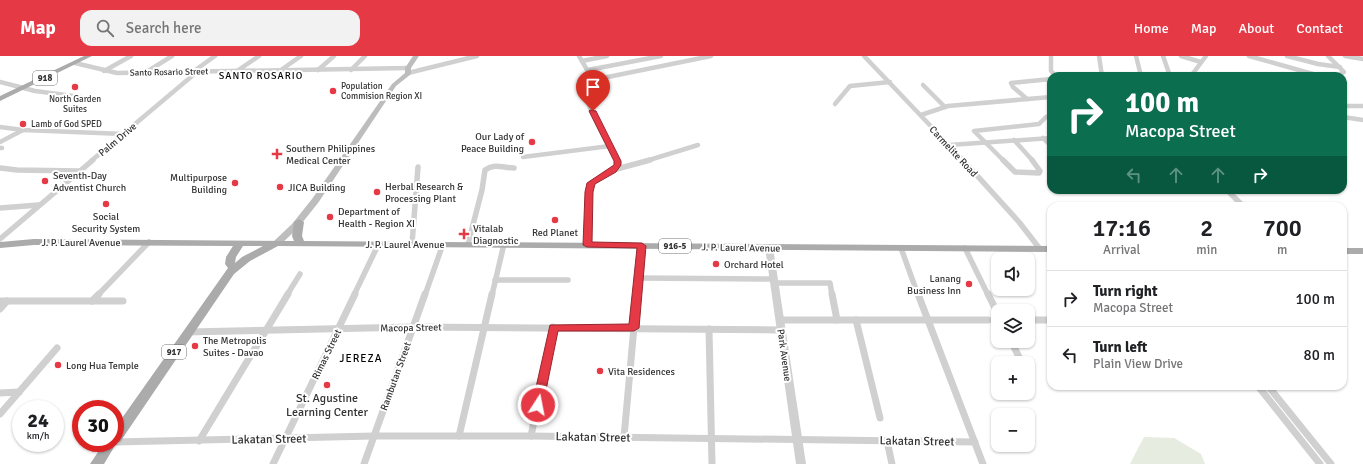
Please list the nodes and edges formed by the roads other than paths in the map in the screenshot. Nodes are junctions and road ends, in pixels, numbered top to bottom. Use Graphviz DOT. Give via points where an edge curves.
graph roads {
  1 [pos="89,56"];
  2 [pos="131,56"];
  3 [pos="172,56"];
  4 [pos="215,56"];
  5 [pos="259,56"];
  6 [pos="301,56"];
  7 [pos="334,56"];
  8 [pos="365,56"];
  9 [pos="416,56"];
  10 [pos="478,56"];
  11 [pos="580,56"];
  12 [pos="607,56"];
  13 [pos="661,56"];
  14 [pos="686,56"];
  15 [pos="711,56"];
  16 [pos="864,56"];
  17 [pos="1051,56"];
  18 [pos="1099,56"];
  19 [pos="1136,56"];
  20 [pos="1163,56"];
  21 [pos="1181,56"];
  22 [pos="1206,56"];
  23 [pos="1249,56"];
  24 [pos="1287,56"];
  25 [pos="1328,56"];
  26 [pos="1345,56"];
  27 [pos="694,59"];
  28 [pos="1363,59"];
  29 [pos="582,61"];
  30 [pos="1201,62"];
  31 [pos="74,63"];
  32 [pos="1340,67"];
  33 [pos="281,70"];
  34 [pos="318,70"];
  35 [pos="351,70"];
  36 [pos="408,70"];
  37 [pos="588,70"];
  38 [pos="104,71"];
  39 [pos="148,71"];
  40 [pos="196,71"];
  41 [pos="237,71"];
  42 [pos="1051,72"];
  43 [pos="1101,72"];
  44 [pos="1140,72"];
  45 [pos="1169,72"];
  46 [pos="1194,72"];
  47 [pos="1306,72"];
  48 [pos="1343,72"];
  49 [pos="1047,79"];
  50 [pos="593,80"];
  51 [pos="0,82"];
  52 [pos="890,82"];
  53 [pos="923,85"];
  54 [pos="23,88"];
  55 [pos="1047,97"];
  56 [pos="81,98"];
  57 [pos="0,99"];
  58 [pos="1027,99"];
  59 [pos="835,104"];
  60 [pos="1347,106"];
  61 [pos="1363,106"];
  62 [pos="945,107"];
  63 [pos="921,116"];
  64 [pos="1047,117"];
  65 [pos="1347,118"];
  66 [pos="1363,120"];
  67 [pos="0,127"];
  68 [pos="23,130"];
  69 [pos="124,134"];
  70 [pos="1043,138"];
  71 [pos="1047,138"];
  72 [pos="1014,140"];
  73 [pos="0,142"];
  74 [pos="985,142"];
  75 [pos="1047,142"];
  76 [pos="698,145"];
  77 [pos="949,145"];
  78 [pos="610,146"];
  79 [pos="523,158"];
  80 [pos="418,167"];
  81 [pos="0,168"];
  82 [pos="514,168"];
  83 [pos="613,170"];
  84 [pos="79,171"];
  85 [pos="1232,194"];
  86 [pos="1234,194"];
  87 [pos="1241,202"];
  88 [pos="1241,202"];
  89 [pos="40,205"];
  90 [pos="0,208"];
  91 [pos="299,222"];
  92 [pos="0,239"];
  93 [pos="149,242"];
  94 [pos="240,243"];
  95 [pos="277,243"];
  96 [pos="300,243"];
  97 [pos="379,244"];
  98 [pos="412,244"];
  99 [pos="443,244"];
  100 [pos="468,244"];
  101 [pos="504,244"];
  102 [pos="0,245"];
  103 [pos="587,245"];
  104 [pos="642,246"];
  105 [pos="769,247"];
  106 [pos="901,248"];
  107 [pos="965,248"];
  108 [pos="1040,249"];
  109 [pos="1047,249"];
  110 [pos="1347,251"];
  111 [pos="1363,251"];
  112 [pos="234,268"];
  113 [pos="300,274"];
  114 [pos="638,278"];
  115 [pos="496,280"];
  116 [pos="568,280"];
  117 [pos="774,281"];
  118 [pos="123,300"];
  119 [pos="4,301"];
  120 [pos="92,301"];
  121 [pos="993,304"];
  122 [pos="0,309"];
  123 [pos="780,320"];
  124 [pos="837,320"];
  125 [pos="856,320"];
  126 [pos="927,320"];
  127 [pos="988,320"];
  128 [pos="1035,320"];
  129 [pos="1047,320"];
  130 [pos="413,327"];
  131 [pos="485,327"];
  132 [pos="553,327"];
  133 [pos="634,328"];
  134 [pos="338,329"];
  135 [pos="709,329"];
  136 [pos="266,330"];
  137 [pos="781,330"];
  138 [pos="188,332"];
  139 [pos="57,348"];
  140 [pos="1261,390"];
  141 [pos="1271,390"];
  142 [pos="19,392"];
  143 [pos="0,393"];
  144 [pos="0,414"];
  145 [pos="880,418"];
  146 [pos="124,425"];
  147 [pos="374,436"];
  148 [pos="459,436"];
  149 [pos="531,436"];
  150 [pos="624,437"];
  151 [pos="286,438"];
  152 [pos="711,439"];
  153 [pos="797,439"];
  154 [pos="199,440"];
  155 [pos="887,441"];
  156 [pos="124,442"];
  157 [pos="975,442"];
  158 [pos="105,452"];
  159 [pos="97,464"];
  160 [pos="273,464"];
  161 [pos="364,464"];
  162 [pos="712,464"];
  163 [pos="801,464"];
  164 [pos="892,464"];
  165 [pos="983,464"];
  166 [pos="1320,464"];
  167 [pos="1331,464"];
  1 -- 31 [label="main road, 918"];
  2 -- 38 [label="street"];
  3 -- 39 [label="street"];
  4 -- 40 [label="street, Palm Drive"];
  5 -- 41 [label="street"];
  6 -- 33 [label="street"];
  7 -- 34 [label="street"];
  8 -- 35 [label="street"];
  9 -- 36 [label="main road"];
  10 -- 36 [label="street, Santo Rosario Street"];
  11 -- 29 [label="street"];
  12 -- 29 [label="street"];
  13 -- 37 [label="street"];
  14 -- 27 [label="street"];
  15 -- 27 [label="street"];
  16 -- 52 [label="street, Carmelite Road"];
  17 -- 42 [label="street"];
  18 -- 43 [label="street"];
  19 -- 44 [label="street"];
  20 -- 45 [label="street"];
  21 -- 30 [label="street"];
  22 -- 30 [label="street"];
  23 -- 47 [label="street"];
  24 -- 32 [label="street"];
  25 -- 32 [label="street"];
  26 -- 28 [label="street"];
  27 -- 50 [label="street"];
  29 -- 37 [label="street"];
  30 -- 46 [label="street"];
  31 -- 38 [label="street, Santo Rosario Street"];
  31 -- 54 [label="main road, 918"];
  32 -- 48 [label="street"];
  33 -- 34 [label="street, Santo Rosario Street"];
  33 -- 41 [label="street, Santo Rosario Street"];
  34 -- 35 [label="street, Santo Rosario Street"];
  35 -- 36 [label="street, Santo Rosario Street"];
  36 -- 91 [label="main road" via="394,85"];
  37 -- 50 [label="street"];
  38 -- 39 [label="street, Santo Rosario Street"];
  39 -- 40 [label="street, Santo Rosario Street"];
  40 -- 41 [label="street, Santo Rosario Street"];
  40 -- 69 [label="street, Palm Drive"];
  49 -- 58 [label="street" via="1011,83"];
  50 -- 78 [label="street" via="586,92"];
  51 -- 54 [label="street"];
  52 -- 59 [label="street" via="850,86"];
  52 -- 63 [label="street, Carmelite Road"];
  53 -- 62 [label="street"];
  54 -- 56 [label="street"];
  54 -- 57 [label="main road, 918"];
  55 -- 58 [label="street"];
  58 -- 62 [label="street"];
  60 -- 61 [label="street"];
  62 -- 63 [label="street"];
  63 -- 77 [label="street, Carmelite Road"];
  64 -- 74 [label="street" via="1041,124 1036,125 974,131"];
  65 -- 66 [label="street"];
  67 -- 68 [label="street"];
  68 -- 69 [label="street"];
  68 -- 73 [label="street"];
  69 -- 84 [label="street, Palm Drive"];
  70 -- 71 [label="street"];
  70 -- 72 [label="street"];
  70 -- 75 [label="street"];
  72 -- 74 [label="street"];
  72 -- 74 [label="street" via="1041,172 1017,173"];
  74 -- 77 [label="street"];
  76 -- 83 [label="street"];
  77 -- 108 [label="street, Carmelite Road"];
  78 -- 79 [label="street"];
  78 -- 83 [label="street" via="618,165"];
  80 -- 98 [label="street"];
  81 -- 84 [label="street"];
  82 -- 100 [label="street" via="498,165 485,170"];
  83 -- 103 [label="street" via="595,180 590,187"];
  84 -- 89 [label="street, Palm Drive"];
  85 -- 87 [label="street"];
  86 -- 88 [label="street"];
  89 -- 90 [label="street"];
  89 -- 92 [label="street, Palm Drive"];
  91 -- 95 [label="main road"];
  91 -- 96 [label="main road" via="297,236"];
  93 -- 94 [label="main road, J. P. Laurel Avenue / 916-5"];
  93 -- 102 [label="main road, J. P. Laurel Avenue / 916-5" via="46,242"];
  93 -- 120 [label="street"];
  94 -- 95 [label="main road, J. P. Laurel Avenue / 916-5"];
  94 -- 112 [label="main road" via="230,260"];
  95 -- 96 [label="main road, J. P. Laurel Avenue / 916-5"];
  95 -- 112 [label="main road, 917"];
  96 -- 97 [label="main road, J. P. Laurel Avenue / 916-5"];
  97 -- 98 [label="main road, J. P. Laurel Avenue / 916-5"];
  97 -- 134 [label="street, Rimas Street"];
  98 -- 99 [label="main road, J. P. Laurel Avenue / 916-5"];
  99 -- 100 [label="main road, J. P. Laurel Avenue / 916-5"];
  99 -- 130 [label="street, Rambutan Street"];
  100 -- 101 [label="main road, J. P. Laurel Avenue / 916-5"];
  101 -- 103 [label="main road, J. P. Laurel Avenue / 916-5"];
  101 -- 115 [label="street"];
  103 -- 104 [label="main road, J. P. Laurel Avenue / 916-5"];
  104 -- 105 [label="main road, J. P. Laurel Avenue / 916-5"];
  104 -- 114 [label="street"];
  105 -- 106 [label="main road, J. P. Laurel Avenue / 916-5"];
  105 -- 117 [label="street, Park Avenue"];
  106 -- 107 [label="main road, J. P. Laurel Avenue / 916-5"];
  106 -- 126 [label="street"];
  107 -- 108 [label="main road, J. P. Laurel Avenue / 916-5"];
  107 -- 121 [label="street"];
  108 -- 109 [label="main road, J. P. Laurel Avenue / 916-5"];
  110 -- 111 [label="main road"];
  112 -- 138 [label="main road, 917"];
  113 -- 136 [label="street"];
  114 -- 117 [label="street"];
  114 -- 133 [label="street"];
  115 -- 116 [label="street"];
  115 -- 131 [label="street"];
  117 -- 123 [label="street, Park Avenue"];
  117 -- 124 [label="street" via="830,283"];
  118 -- 120 [label="street"];
  119 -- 120 [label="street"];
  119 -- 122 [label="street"];
  123 -- 124 [label="street"];
  123 -- 137 [label="street, Park Avenue"];
  124 -- 125 [label="street"];
  125 -- 126 [label="street"];
  125 -- 145 [label="street"];
  126 -- 127 [label="street"];
  126 -- 157 [label="street"];
  128 -- 129 [label="street"];
  130 -- 131 [label="street, Macopa Street"];
  130 -- 134 [label="street, Macopa Street"];
  130 -- 147 [label="street, Rambutan Street"];
  131 -- 132 [label="street, Macopa Street"];
  131 -- 148 [label="street"];
  132 -- 133 [label="street, Macopa Street"];
  132 -- 149 [label="street"];
  133 -- 135 [label="street, Macopa Street"];
  133 -- 150 [label="street"];
  134 -- 136 [label="street, Macopa Street"];
  134 -- 151 [label="street, Rimas Street"];
  135 -- 137 [label="street, Macopa Street"];
  135 -- 152 [label="street"];
  136 -- 138 [label="street, Macopa Street"];
  136 -- 154 [label="street"];
  137 -- 153 [label="street, Park Avenue"];
  138 -- 146 [label="main road, 917"];
  139 -- 142 [label="street"];
  140 -- 166 [label="street"];
  141 -- 167 [label="street"];
  142 -- 143 [label="street"];
  142 -- 144 [label="street"];
  147 -- 148 [label="street, Lakatan Street"];
  147 -- 151 [label="street, Lakatan Street"];
  147 -- 161 [label="street, Rambutan Street"];
  148 -- 149 [label="street, Lakatan Street"];
  149 -- 150 [label="street, Lakatan Street"];
  150 -- 152 [label="street, Lakatan Street"];
  151 -- 154 [label="street, Lakatan Street"];
  151 -- 160 [label="street, Rimas Street"];
  152 -- 153 [label="street, Lakatan Street"];
  152 -- 162 [label="street"];
  153 -- 155 [label="street, Lakatan Street"];
  153 -- 163 [label="street, Park Avenue"];
  154 -- 156 [label="street, Lakatan Street"];
  155 -- 157 [label="street, Lakatan Street"];
  155 -- 164 [label="street"];
  157 -- 165 [label="street"];
  158 -- 159 [label="main road"];
}
